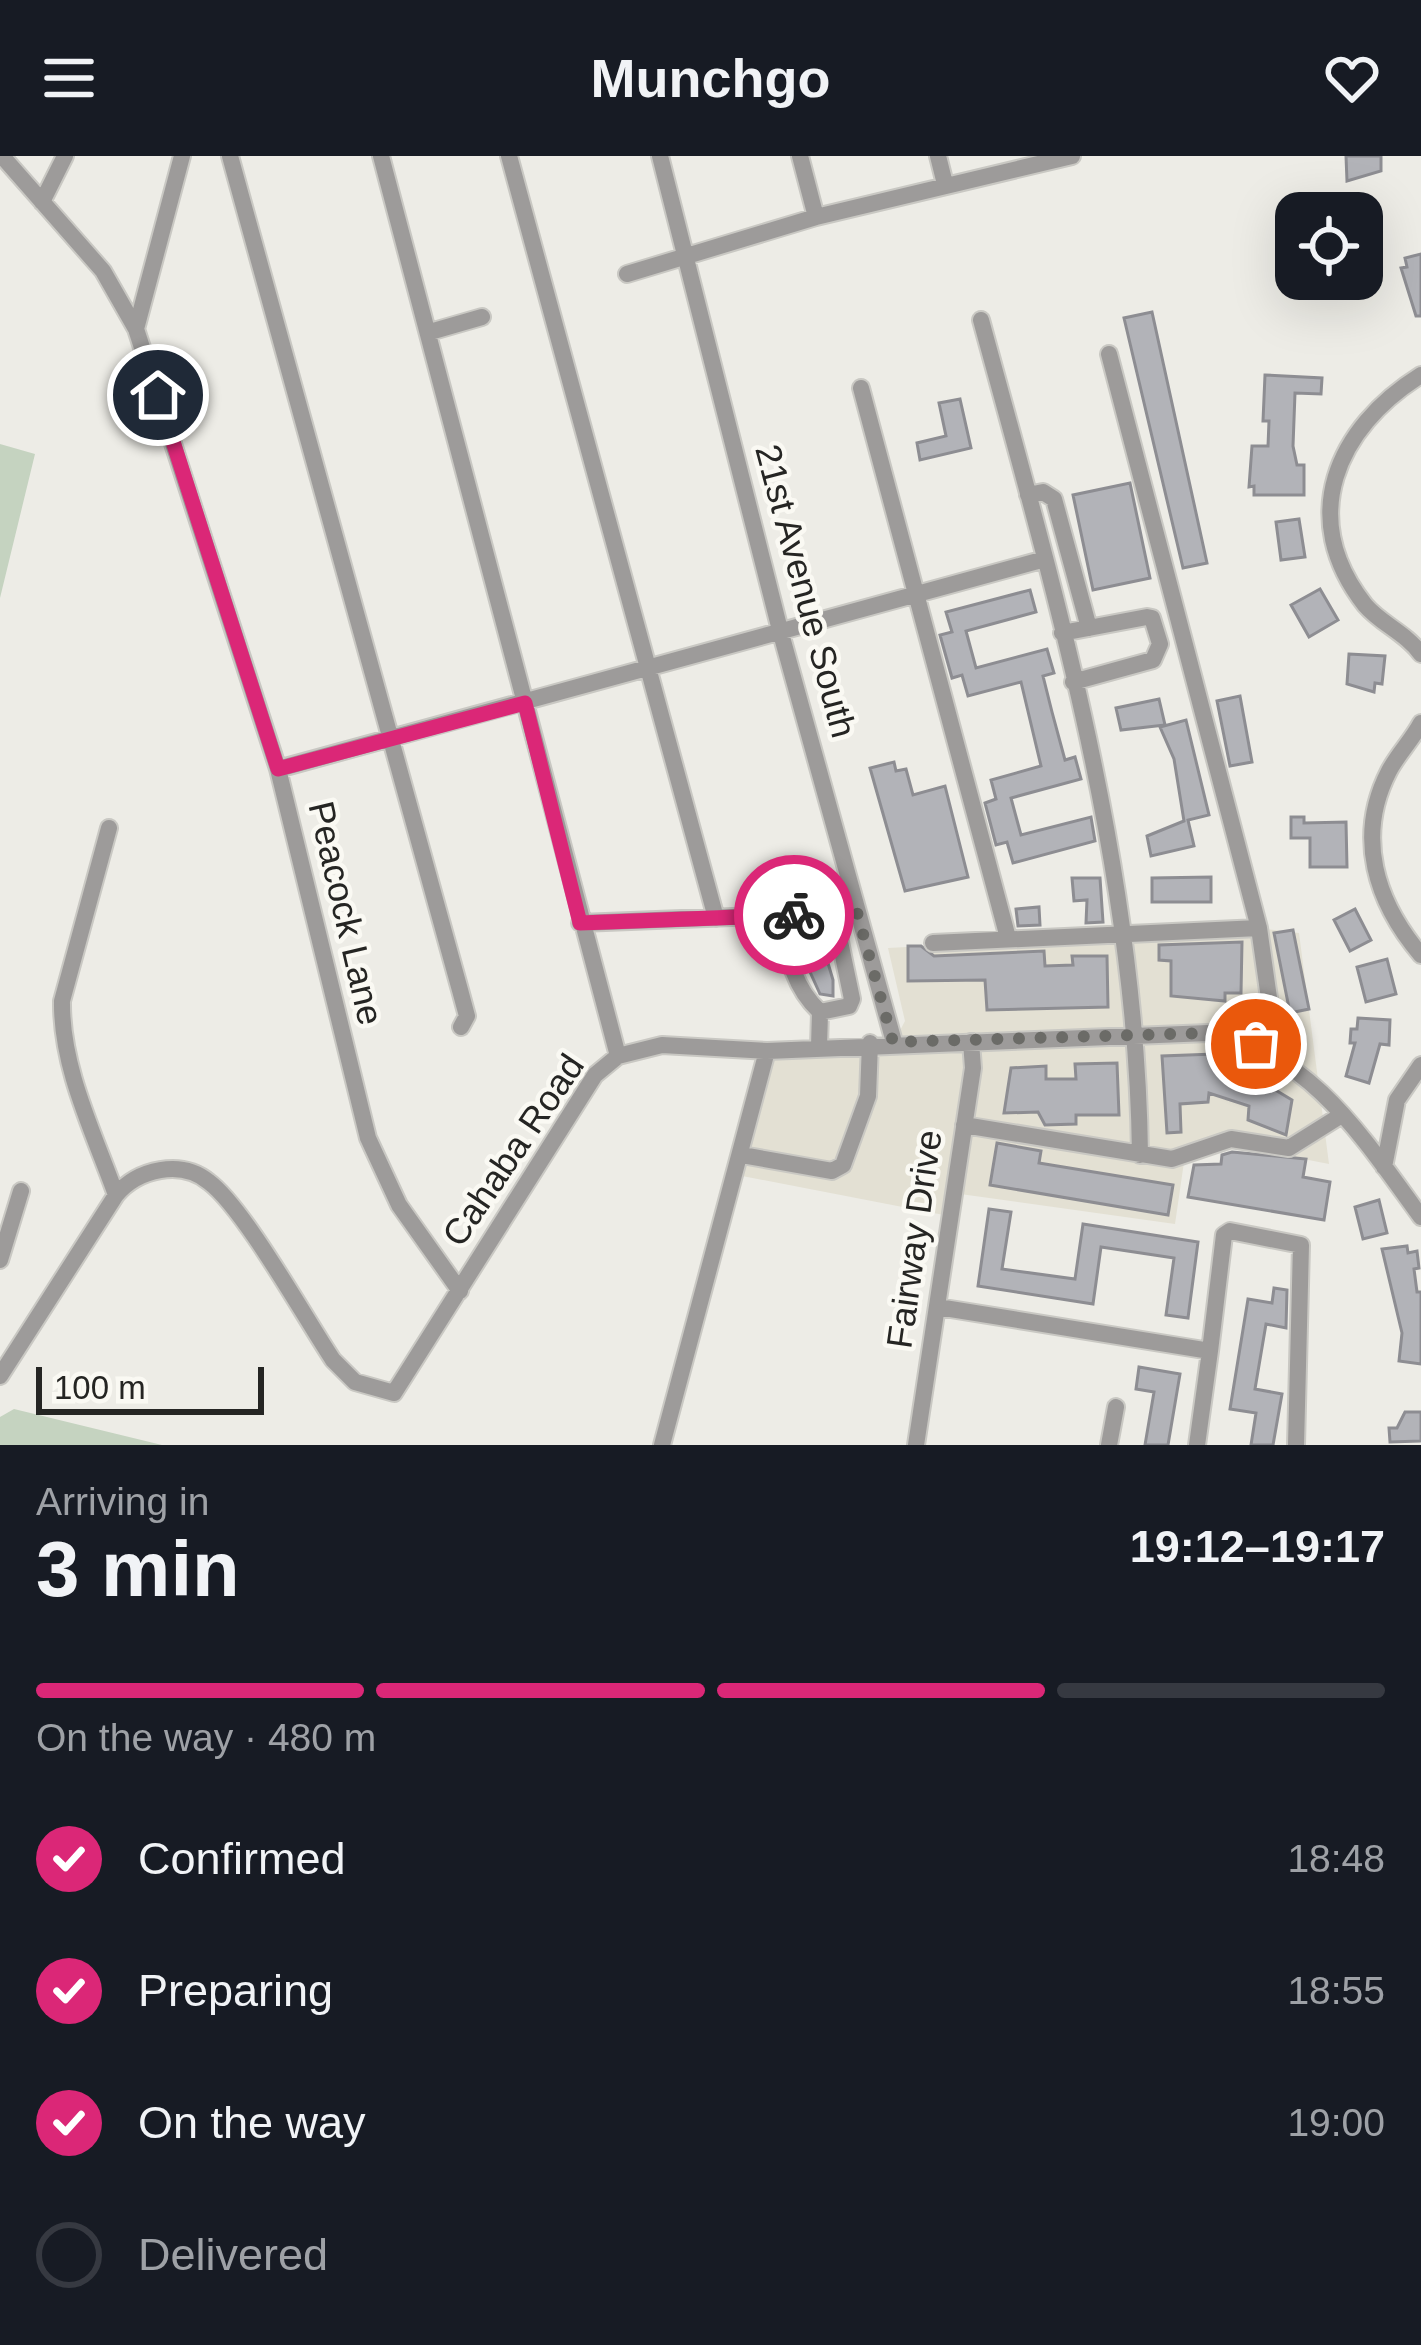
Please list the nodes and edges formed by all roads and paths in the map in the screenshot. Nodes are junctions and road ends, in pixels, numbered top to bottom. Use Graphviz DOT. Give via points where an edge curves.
graph roads {
  1 [pos="2,156"];
  2 [pos="65,156"];
  3 [pos="182,156"];
  4 [pos="230,156"];
  5 [pos="381,156"];
  6 [pos="509,156"];
  7 [pos="660,156"];
  8 [pos="800,156"];
  9 [pos="938,156"];
  10 [pos="1072,156"];
  11 [pos="945,184"];
  12 [pos="42,202"];
  13 [pos="816,218"];
  14 [pos="687,254"];
  15 [pos="627,274"];
  16 [pos="482,317"];
  17 [pos="981,320"];
  18 [pos="136,329"];
  19 [pos="430,332"];
  20 [pos="1108,354"];
  21 [pos="1421,375"];
  22 [pos="861,388"];
  23 [pos="1028,495"];
  24 [pos="1046,559"];
  25 [pos="916,593"];
  26 [pos="1089,628"];
  27 [pos="780,630"];
  28 [pos="1062,633"];
  29 [pos="1421,654"];
  30 [pos="649,670"];
  31 [pos="1073,682"];
  32 [pos="525,703"];
  33 [pos="1421,723"];
  34 [pos="391,739"];
  35 [pos="278,769"];
  36 [pos="110,828"];
  37 [pos="857,912"];
  38 [pos="834,913"];
  39 [pos="782,915"];
  40 [pos="716,918"];
  41 [pos="580,923"];
  42 [pos="1259,928"];
  43 [pos="1122,933"];
  44 [pos="1008,938"];
  45 [pos="933,943"];
  46 [pos="1421,955"];
  47 [pos="820,1012"];
  48 [pos="461,1027"];
  49 [pos="1138,1035"];
  50 [pos="893,1042"];
  51 [pos="971,1042"];
  52 [pos="870,1043"];
  53 [pos="819,1047"];
  54 [pos="767,1051"];
  55 [pos="1277,1054"];
  56 [pos="618,1056"];
  57 [pos="1421,1065"];
  58 [pos="1340,1116"];
  59 [pos="964,1125"];
  60 [pos="742,1155"];
  61 [pos="1140,1155"];
  62 [pos="1384,1167"];
  63 [pos="21,1190"];
  64 [pos="116,1195"];
  65 [pos="1421,1217"];
  66 [pos="0,1260"];
  67 [pos="460,1291"];
  68 [pos="938,1306"];
  69 [pos="1210,1351"];
  70 [pos="0,1376"];
  71 [pos="1116,1407"];
  72 [pos="662,1445"];
  73 [pos="916,1445"];
  74 [pos="1108,1445"];
  75 [pos="1197,1445"];
  76 [pos="1296,1445"];
  1 -- 12 [label="street, Peacock Lane"];
  2 -- 12 [label="street"];
  3 -- 18 [label="street"];
  4 -- 34 [label="street"];
  5 -- 19 [label="street"];
  6 -- 30 [label="street"];
  7 -- 14 [label="street, 21st Avenue South"];
  8 -- 13 [label="street"];
  9 -- 11 [label="street"];
  10 -- 11 [label="street"];
  11 -- 13 [label="street"];
  12 -- 18 [label="street, Peacock Lane" via="103,271"];
  13 -- 14 [label="street"];
  14 -- 15 [label="street"];
  14 -- 27 [label="street, 21st Avenue South"];
  16 -- 19 [label="street"];
  17 -- 23 [label="street"];
  18 -- 35 [label="street, Peacock Lane"];
  19 -- 32 [label="street"];
  20 -- 42 [label="street"];
  21 -- 29 [label="street" via="1363,419 1342,452 1331,500 1346,575 1368,609"];
  22 -- 25 [label="street"];
  23 -- 24 [label="street"];
  23 -- 26 [label="street" via="1043,491 1054,499"];
  24 -- 25 [label="street"];
  24 -- 28 [label="street"];
  25 -- 27 [label="street"];
  25 -- 44 [label="street"];
  26 -- 28 [label="street"];
  26 -- 31 [label="street" via="1150,617 1160,651 1153,660"];
  27 -- 30 [label="street"];
  27 -- 37 [label="street, 21st Avenue South"];
  28 -- 31 [label="street"];
  30 -- 32 [label="street"];
  30 -- 40 [label="street"];
  31 -- 43 [label="street"];
  32 -- 34 [label="street"];
  32 -- 41 [label="street"];
  33 -- 46 [label="street" via="1390,769 1371,835 1394,923"];
  34 -- 35 [label="street"];
  34 -- 48 [label="street" via="460,990"];
  35 -- 67 [label="street, Peacock Lane" via="368,1138 399,1205"];
  36 -- 64 [label="street" via="62,1023"];
  37 -- 38 [label="street"];
  37 -- 50 [label="street, 21st Avenue South"];
  38 -- 39 [label="street"];
  38 -- 47 [label="street" via="852,999"];
  39 -- 40 [label="street"];
  39 -- 47 [label="street" via="790,964 803,997"];
  40 -- 41 [label="street"];
  41 -- 56 [label="street"];
  42 -- 43 [label="street"];
  42 -- 55 [label="street"];
  43 -- 44 [label="street"];
  43 -- 49 [label="street"];
  44 -- 45 [label="street"];
  47 -- 53 [label="street"];
  49 -- 51 [label="street, Cahaba Road"];
  49 -- 55 [label="street, Cahaba Road" via="1208,1033"];
  49 -- 61 [label="street"];
  50 -- 51 [label="street, Cahaba Road"];
  50 -- 52 [label="street, Cahaba Road"];
  51 -- 59 [label="street, Fairway Drive"];
  52 -- 53 [label="street, Cahaba Road"];
  52 -- 60 [label="street" via="862,1118 843,1165 832,1171"];
  53 -- 54 [label="street, Cahaba Road"];
  54 -- 56 [label="street, Cahaba Road" via="683,1045"];
  54 -- 60 [label="street"];
  55 -- 58 [label="street, Cahaba Road"];
  56 -- 67 [label="street, Cahaba Road" via="595,1075"];
  57 -- 62 [label="street" via="1397,1100"];
  58 -- 61 [label="street" via="1288,1148 1232,1139 1172,1159"];
  58 -- 62 [label="street, Cahaba Road"];
  59 -- 61 [label="street"];
  59 -- 68 [label="street, Fairway Drive"];
  60 -- 72 [label="street"];
  62 -- 65 [label="street, Cahaba Road"];
  63 -- 66 [label="street"];
  64 -- 67 [label="street, Cahaba Road" via="158,1170 209,1181 333,1360 355,1382 394,1394"];
  64 -- 70 [label="street"];
  68 -- 69 [label="street"];
  68 -- 73 [label="street, Fairway Drive"];
  69 -- 75 [label="street"];
  69 -- 76 [label="street" via="1224,1235 1301,1245"];
  71 -- 74 [label="street"];
}
